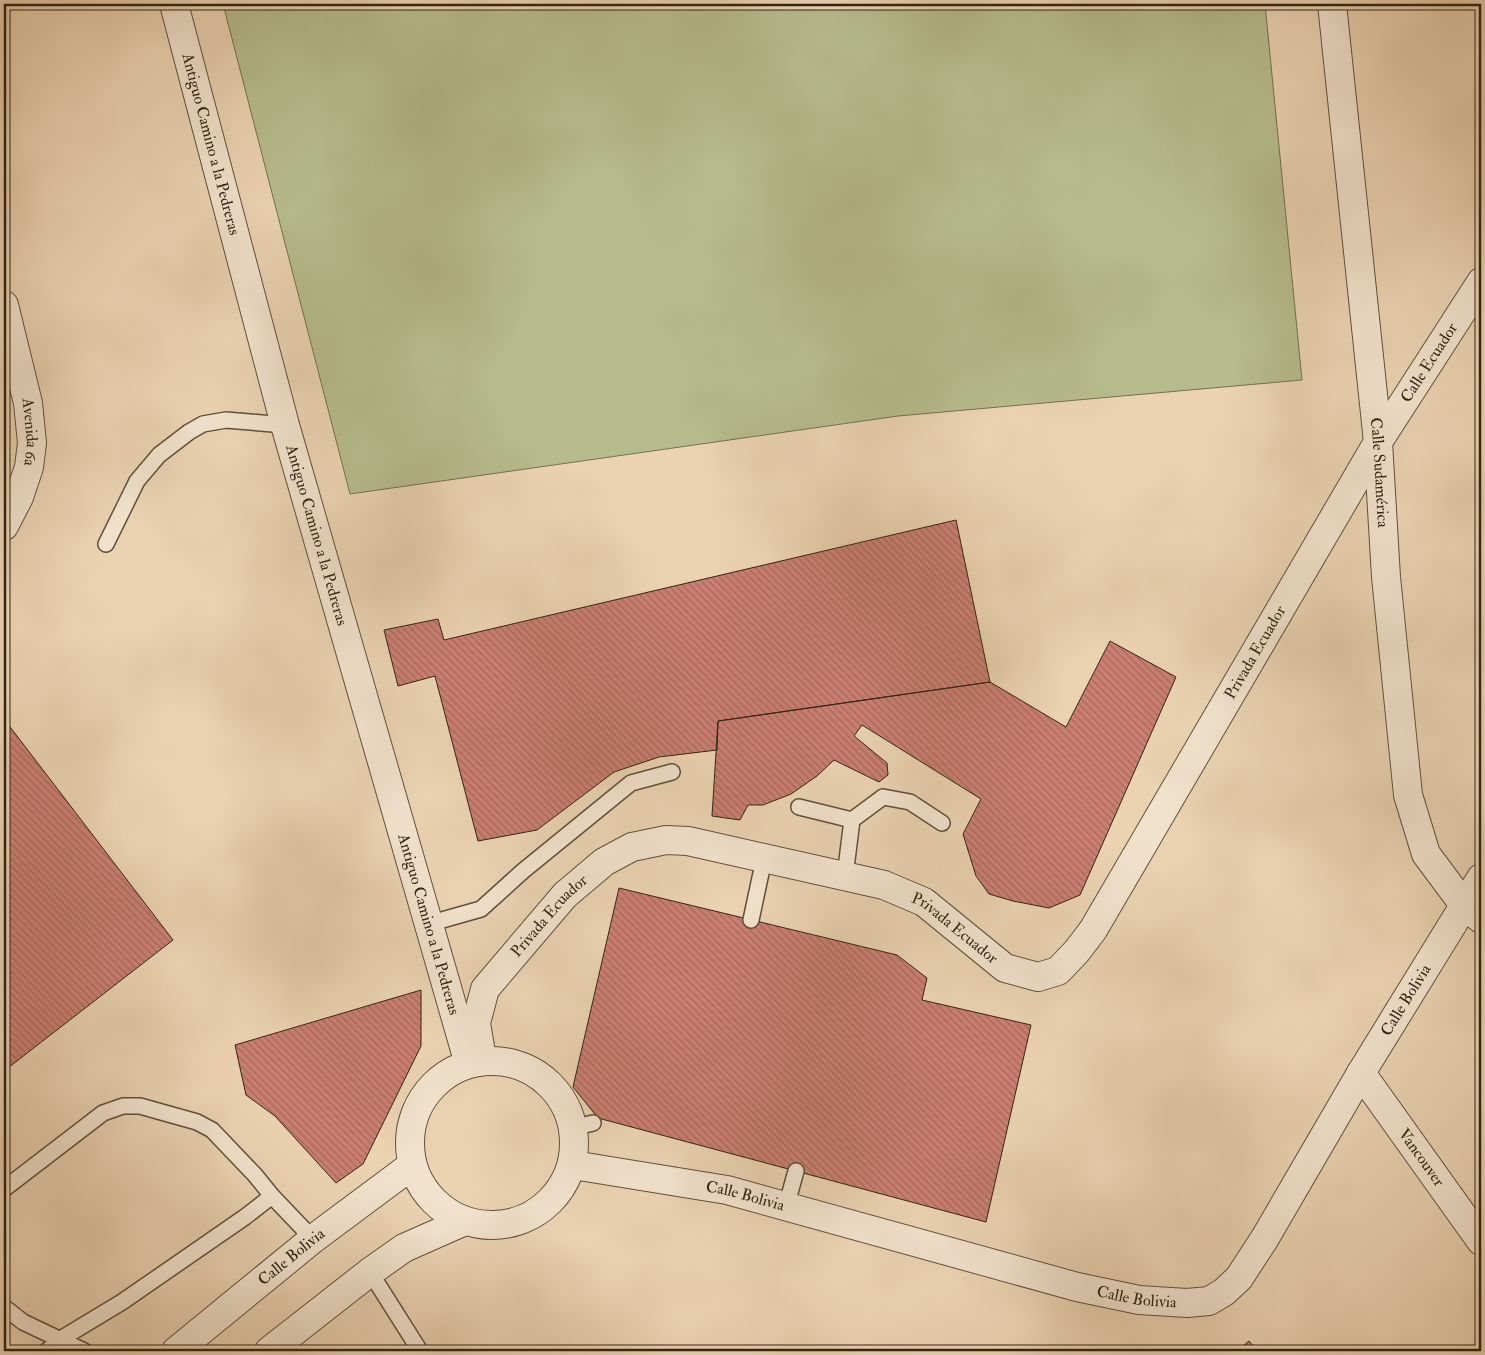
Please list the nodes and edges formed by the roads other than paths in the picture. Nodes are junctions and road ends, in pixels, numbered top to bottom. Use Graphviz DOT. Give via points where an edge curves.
graph roads {
  1 [pos="174,4"];
  2 [pos="1332,4"];
  3 [pos="1481,282"];
  4 [pos="4,306"];
  5 [pos="285,425"];
  6 [pos="1378,442"];
  7 [pos="4,526"];
  8 [pos="106,544"];
  9 [pos="672,772"];
  10 [pos="799,807"];
  11 [pos="852,820"];
  12 [pos="942,823"];
  13 [pos="764,859"];
  14 [pos="844,876"];
  15 [pos="1481,878"];
  16 [pos="1473,912"];
  17 [pos="751,920"];
  18 [pos="428,924"];
  19 [pos="475,1061"];
  20 [pos="1360,1074"];
  21 [pos="573,1165"];
  22 [pos="411,1166"];
  23 [pos="796,1171"];
  24 [pos="4,1189"];
  25 [pos="272,1196"];
  26 [pos="786,1207"];
  27 [pos="465,1221"];
  28 [pos="312,1239"];
  29 [pos="1481,1241"];
  30 [pos="370,1272"];
  31 [pos="4,1307"];
  32 [pos="59,1340"];
  33 [pos="47,1351"];
  34 [pos="84,1351"];
  35 [pos="176,1351"];
  36 [pos="269,1351"];
  37 [pos="420,1351"];
  1 -- 5 [label="street, Antiguo Camino a la Pedreras"];
  2 -- 6 [label="street, Calle Sudamérica"];
  3 -- 6 [label="street, Calle Ecuador"];
  4 -- 7 [label="street, Avenida 6a" via="28,403 32,443 29,468"];
  5 -- 8 [label="lane" via="226,420 203,424 189,432 159,455 136,481"];
  5 -- 18 [label="street, Antiguo Camino a la Pedreras"];
  6 -- 14 [label="street, Privada Ecuador" via="1093,930 1058,971 1038,978 1005,968 924,902 884,885"];
  6 -- 16 [label="street, Calle Sudamérica" via="1386,577 1408,795 1426,854"];
  9 -- 18 [label="lane" via="631,783 481,909"];
  10 -- 11 [label="lane"];
  11 -- 12 [label="lane" via="882,797 910,802"];
  11 -- 14 [label="lane"];
  13 -- 14 [label="street, Privada Ecuador"];
  13 -- 17 [label="lane"];
  13 -- 19 [label="street, Privada Ecuador" via="688,841 666,840 632,847 604,862 565,895 485,989 476,1023"];
  15 -- 16 [label="street, Calle Bolivia"];
  16 -- 20 [label="street, Calle Bolivia"];
  18 -- 19 [label="street, Antiguo Camino a la Pedreras"];
  19 -- 21 [label="street" via="511,1063 536,1076 555,1094 565,1110 582,1126"];
  19 -- 22 [label="street" via="449,1072 428,1091 409,1142"];
  20 -- 26 [label="street, Calle Bolivia" via="1240,1278 1209,1301 1139,1300 1077,1287"];
  20 -- 29 [label="street, Vancouver"];
  21 -- 26 [label="street, Calle Bolivia" via="727,1190"];
  21 -- 27 [label="street" via="554,1199 536,1213 513,1222"];
  22 -- 27 [label="street" via="441,1206"];
  22 -- 28 [label="street, Calle Bolivia"];
  23 -- 26 [label="lane"];
  24 -- 25 [label="lane" via="102,1113 123,1106 140,1106 197,1122 212,1130"];
  25 -- 28 [label="lane"];
  25 -- 32 [label="lane" via="122,1302"];
  27 -- 30 [label="street" via="404,1248"];
  28 -- 35 [label="street, Calle Bolivia"];
  30 -- 36 [label="street"];
  30 -- 37 [label="lane"];
  31 -- 32 [label="lane" via="23,1322"];
  32 -- 33 [label="lane"];
  32 -- 34 [label="lane"];
}
